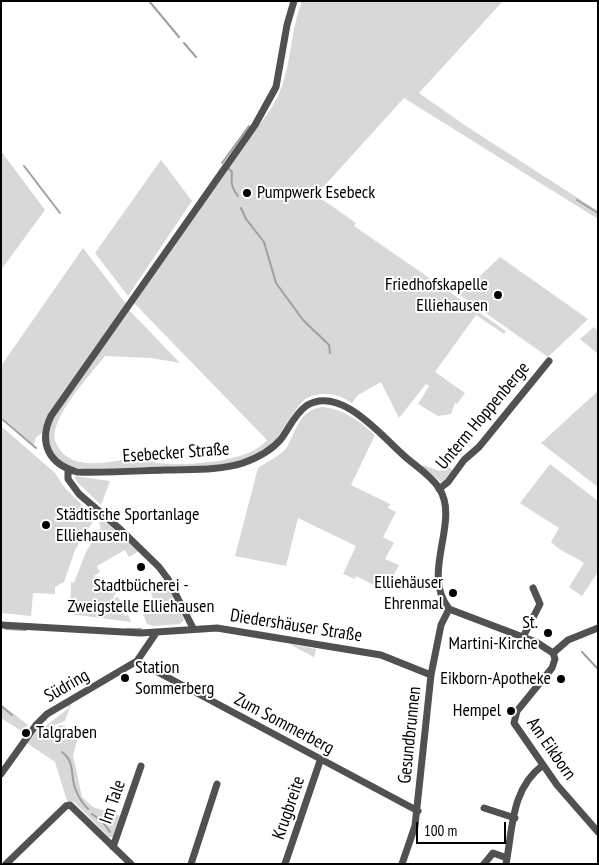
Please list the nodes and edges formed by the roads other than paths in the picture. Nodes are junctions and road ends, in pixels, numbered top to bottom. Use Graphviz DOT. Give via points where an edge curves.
graph roads {
  1 [pos="294,1"];
  2 [pos="549,361"];
  3 [pos="68,469"];
  4 [pos="439,489"];
  5 [pos="533,588"];
  6 [pos="449,609"];
  7 [pos="1,625"];
  8 [pos="193,628"];
  9 [pos="598,628"];
  10 [pos="156,633"];
  11 [pos="523,638"];
  12 [pos="554,653"];
  13 [pos="137,661"];
  14 [pos="431,675"];
  15 [pos="320,761"];
  16 [pos="543,765"];
  17 [pos="141,766"];
  18 [pos="1,774"];
  19 [pos="217,784"];
  20 [pos="484,808"];
  21 [pos="418,811"];
  22 [pos="514,818"];
  23 [pos="598,832"];
  24 [pos="113,848"];
  25 [pos="507,861"];
  26 [pos="6,864"];
  27 [pos="131,864"];
  28 [pos="191,864"];
  29 [pos="285,864"];
  30 [pos="402,864"];
  31 [pos="484,864"];
  1 -- 3 [label="street" via="278,80 265,110 51,416 45,433 49,453 57,464"];
  2 -- 4 [label="street, Unterm Hoppenberge" via="479,447"];
  3 -- 4 [label="street, Esebecker Straße" via="90,472 215,468 238,464 270,449 301,410 323,401 342,405 368,422 422,469"];
  3 -- 8 [label="street" via="72,487 159,567"];
  4 -- 6 [label="street" via="444,499 445,514 438,577 442,597"];
  5 -- 11 [label="street" via="540,604"];
  6 -- 11 [label="street"];
  6 -- 14 [label="street, Gesundbrunnen" via="441,623"];
  7 -- 10 [label="street, Diedershäuser Straße"];
  8 -- 10 [label="street, Diedershäuser Straße"];
  8 -- 14 [label="street, Diedershäuser Straße" via="228,630 381,655"];
  9 -- 12 [label="street" via="568,640"];
  10 -- 13 [label="street, Südring"];
  11 -- 12 [label="street"];
  12 -- 16 [label="street, Am Eikborn" via="552,668 517,711 514,720"];
  13 -- 15 [label="street, Zum Sommerberg"];
  13 -- 18 [label="street, Südring" via="47,714"];
  14 -- 21 [label="street, Gesundbrunnen"];
  15 -- 21 [label="street, Zum Sommerberg"];
  15 -- 29 [label="street, Krugbreite"];
  16 -- 22 [label="street" via="523,784"];
  16 -- 23 [label="street, Am Eikborn"];
  17 -- 24 [label="street, Im Tale"];
  19 -- 28 [label="street"];
  20 -- 22 [label="street"];
  21 -- 30 [label="street, Gesundbrunnen"];
  22 -- 25 [label="street"];
  24 -- 26 [label="street" via="70,805"];
  24 -- 27 [label="street"];
  25 -- 31 [label="street" via="493,853"];
}
